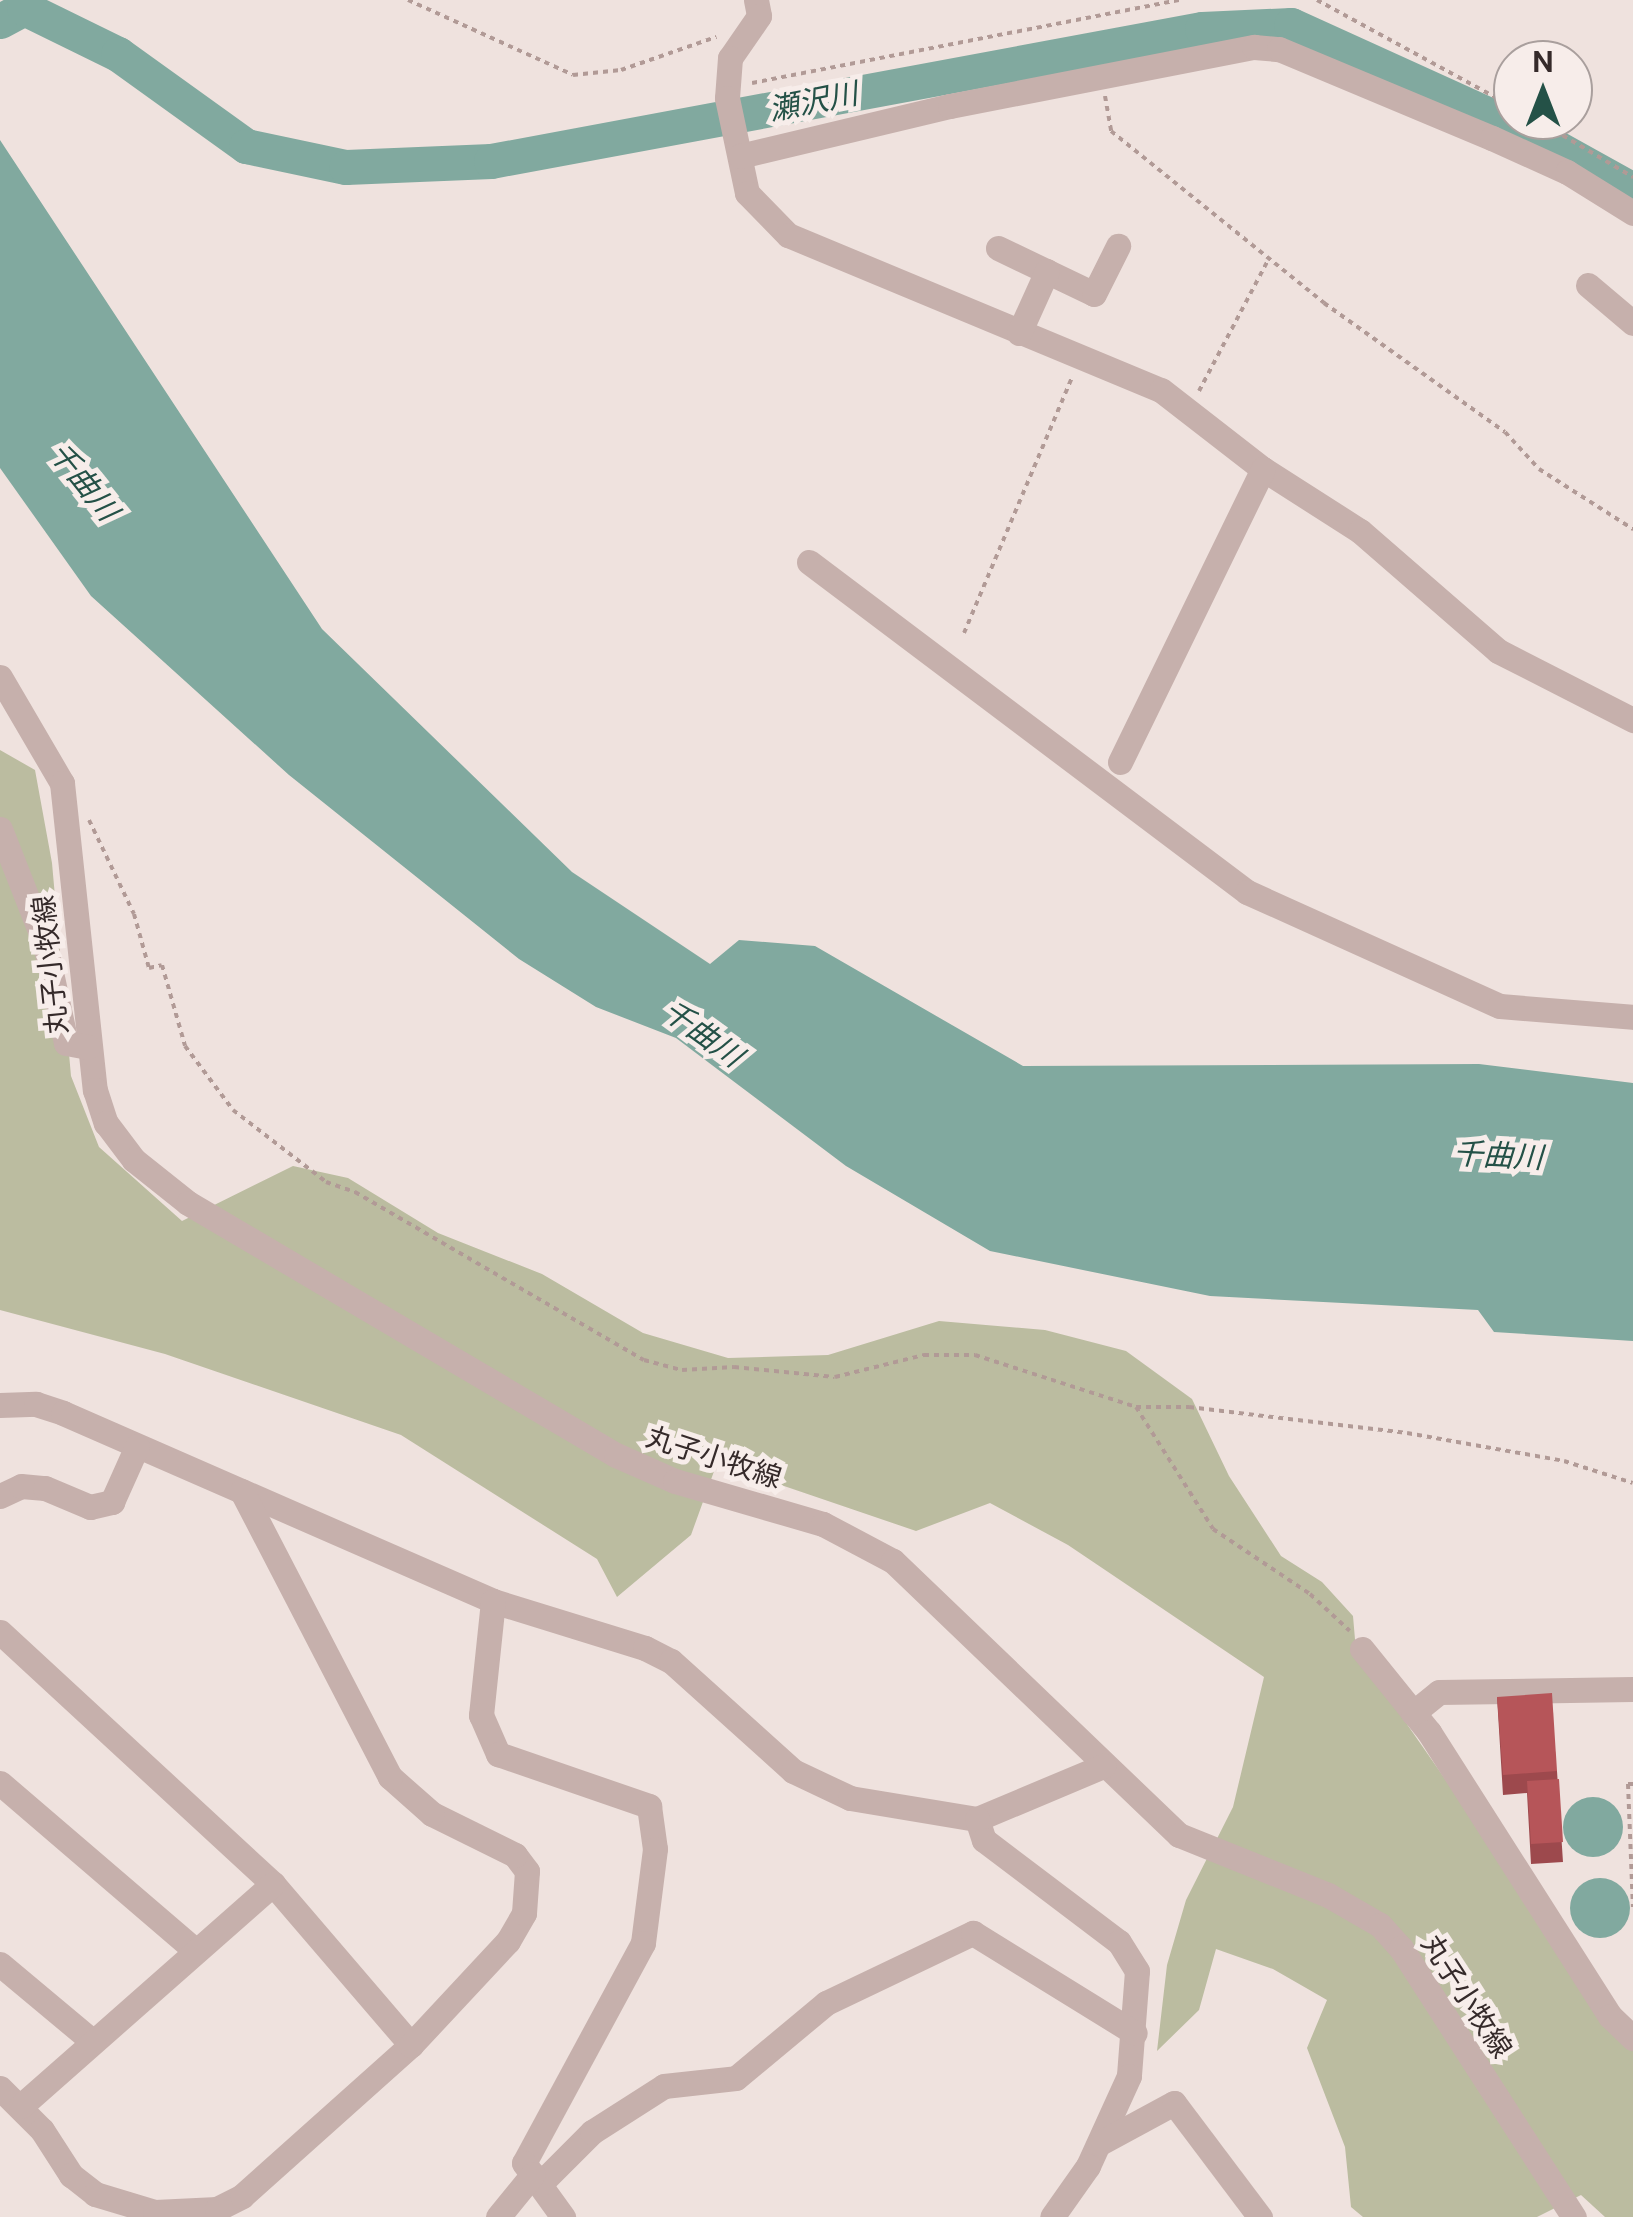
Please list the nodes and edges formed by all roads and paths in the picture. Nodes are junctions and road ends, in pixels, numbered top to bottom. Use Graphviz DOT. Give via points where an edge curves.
graph roads {
  1 [pos="408,0"];
  2 [pos="756,0"];
  3 [pos="1180,0"];
  4 [pos="1318,0"];
  5 [pos="740,43"];
  6 [pos="1102,77"];
  7 [pos="727,93"];
  8 [pos="1493,96"];
  9 [pos="1570,140"];
  10 [pos="738,148"];
  11 [pos="1633,178"];
  12 [pos="1633,214"];
  13 [pos="1118,246"];
  14 [pos="998,248"];
  15 [pos="1269,258"];
  16 [pos="1047,271"];
  17 [pos="1588,286"];
  18 [pos="1633,323"];
  19 [pos="1019,333"];
  20 [pos="1079,358"];
  21 [pos="1189,411"];
  22 [pos="1263,468"];
  23 [pos="1633,529"];
  24 [pos="809,562"];
  25 [pos="964,633"];
  26 [pos="0,677"];
  27 [pos="1633,720"];
  28 [pos="1120,762"];
  29 [pos="66,806"];
  30 [pos="0,829"];
  31 [pos="1633,1017"];
  32 [pos="88,1047"];
  33 [pos="0,1405"];
  34 [pos="1136,1407"];
  35 [pos="137,1446"];
  36 [pos="1633,1483"];
  37 [pos="242,1490"];
  38 [pos="0,1496"];
  39 [pos="494,1601"];
  40 [pos="0,1632"];
  41 [pos="1362,1648"];
  42 [pos="1633,1690"];
  43 [pos="1413,1713"];
  44 [pos="1103,1766"];
  45 [pos="0,1783"];
  46 [pos="1633,1784"];
  47 [pos="977,1819"];
  48 [pos="273,1884"];
  49 [pos="1633,1906"];
  50 [pos="196,1951"];
  51 [pos="0,1964"];
  52 [pos="1136,2033"];
  53 [pos="1633,2038"];
  54 [pos="92,2041"];
  55 [pos="411,2045"];
  56 [pos="0,2088"];
  57 [pos="21,2106"];
  58 [pos="1100,2143"];
  59 [pos="537,2179"];
  60 [pos="250,2207"];
  61 [pos="498,2217"];
  62 [pos="564,2217"];
  63 [pos="1052,2217"];
  64 [pos="1260,2217"];
  65 [pos="1574,2217"];
  1 -- 5 [label="path" via="573,75 621,70 709,39"];
  2 -- 5 [label="street" via="758,16"];
  3 -- 7 [label="path"];
  4 -- 8 [label="path"];
  5 -- 7 [label="street" via="730,58"];
  6 -- 10 [label="street"];
  6 -- 12 [label="street" via="1254,47 1279,49 1552,165"];
  6 -- 15 [label="path" via="1111,131"];
  7 -- 10 [label="street"];
  9 -- 11 [label="path"];
  10 -- 19 [label="street" via="747,193 788,235"];
  13 -- 16 [label="street" via="1094,294"];
  14 -- 16 [label="street"];
  15 -- 21 [label="path"];
  15 -- 23 [label="path" via="1504,432 1539,468"];
  16 -- 19 [label="street"];
  17 -- 18 [label="street"];
  19 -- 20 [label="street"];
  20 -- 21 [label="street" via="1161,390"];
  20 -- 25 [label="path"];
  21 -- 22 [label="street"];
  22 -- 27 [label="street" via="1360,531 1498,651"];
  22 -- 28 [label="street"];
  24 -- 31 [label="street" via="1248,892 1500,1006"];
  26 -- 29 [label="street, 丸子小牧線" via="47,747"];
  29 -- 32 [label="street, 丸子小牧線"];
  29 -- 34 [label="path" via="82,805 134,914 149,968 162,966 185,1046 233,1110 326,1182 354,1192 567,1318 644,1360 682,1370 734,1367 835,1378 924,1355 975,1355"];
  30 -- 32 [label="street" via="45,944 66,1043"];
  32 -- 44 [label="street, 丸子小牧線" via="106,1124 134,1160 188,1203 646,1470 860,1540 926,1587"];
  33 -- 35 [label="street" via="36,1404"];
  34 -- 36 [label="path" via="1189,1407 1407,1433 1564,1461"];
  34 -- 41 [label="path" via="1213,1529 1310,1594"];
  35 -- 37 [label="street"];
  35 -- 38 [label="street" via="112,1502 90,1508 45,1488 21,1486"];
  37 -- 39 [label="street"];
  37 -- 55 [label="street" via="390,1777 432,1814 515,1855 527,1871 529,1897 508,1941"];
  39 -- 47 [label="street" via="671,1661 793,1770 831,1791"];
  39 -- 59 [label="street" via="480,1715 498,1754 648,1806 655,1849 643,1942 524,2163"];
  40 -- 48 [label="street"];
  41 -- 43 [label="street"];
  42 -- 43 [label="street" via="1440,1692"];
  43 -- 53 [label="street" via="1610,2016"];
  44 -- 47 [label="street"];
  44 -- 65 [label="street, 丸子小牧線" via="1179,1835 1328,1895 1380,1925"];
  45 -- 50 [label="street"];
  46 -- 49 [label="path"];
  47 -- 52 [label="street" via="984,1840 1128,1954 1137,1971"];
  48 -- 50 [label="street"];
  48 -- 55 [label="street"];
  50 -- 54 [label="street"];
  51 -- 54 [label="street"];
  52 -- 58 [label="street" via="1129,2076"];
  52 -- 59 [label="street" via="972,1934 826,2003 736,2078 664,2086 592,2132"];
  54 -- 57 [label="street"];
  55 -- 60 [label="street"];
  56 -- 57 [label="street"];
  57 -- 60 [label="street" via="72,2175 126,2206 180,2213"];
  58 -- 63 [label="street"];
  58 -- 64 [label="street" via="1174,2102"];
  59 -- 61 [label="street"];
  59 -- 62 [label="street"];
}
